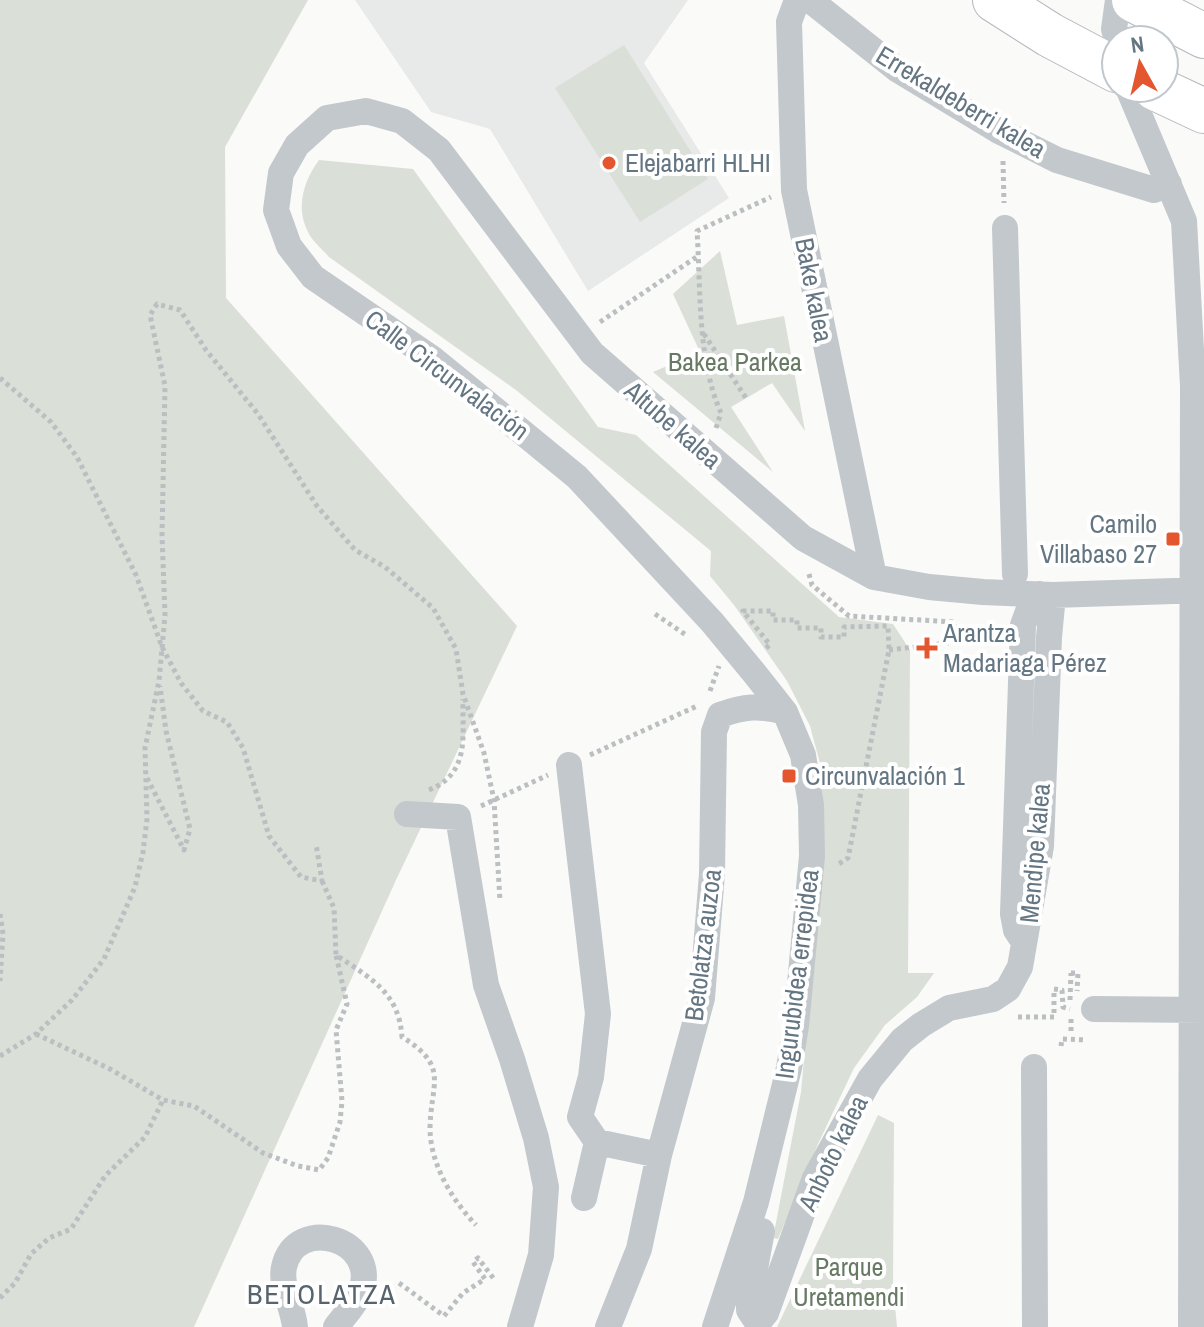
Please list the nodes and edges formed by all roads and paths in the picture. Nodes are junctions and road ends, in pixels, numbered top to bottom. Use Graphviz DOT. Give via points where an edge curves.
graph roads {
  1 [pos="797,0"];
  2 [pos="810,0"];
  3 [pos="995,0"];
  4 [pos="1118,0"];
  5 [pos="1134,0"];
  6 [pos="1115,24"];
  7 [pos="1204,36"];
  8 [pos="1100,62"];
  9 [pos="1180,100"];
  10 [pos="1135,104"];
  11 [pos="1204,111"];
  12 [pos="439,150"];
  13 [pos="1003,160"];
  14 [pos="1169,184"];
  15 [pos="772,196"];
  16 [pos="1194,218"];
  17 [pos="1005,228"];
  18 [pos="698,255"];
  19 [pos="591,328"];
  20 [pos="704,333"];
  21 [pos="0,378"];
  22 [pos="746,398"];
  23 [pos="712,440"];
  24 [pos="809,574"];
  25 [pos="1015,574"];
  26 [pos="874,577"];
  27 [pos="1199,590"];
  28 [pos="1046,594"];
  29 [pos="1003,636"];
  30 [pos="955,642"];
  31 [pos="162,647"];
  32 [pos="889,650"];
  33 [pos="759,653"];
  34 [pos="721,660"];
  35 [pos="159,681"];
  36 [pos="463,694"];
  37 [pos="785,712"];
  38 [pos="569,765"];
  39 [pos="146,777"];
  40 [pos="425,791"];
  41 [pos="494,800"];
  42 [pos="407,814"];
  43 [pos="458,817"];
  44 [pos="316,844"];
  45 [pos="831,869"];
  46 [pos="322,881"];
  47 [pos="0,914"];
  48 [pos="1026,945"];
  49 [pos="336,955"];
  50 [pos="1,957"];
  51 [pos="1071,973"];
  52 [pos="0,981"];
  53 [pos="1082,1008"];
  54 [pos="1198,1010"];
  55 [pos="1018,1017"];
  56 [pos="36,1034"];
  57 [pos="1071,1034"];
  58 [pos="1086,1040"];
  59 [pos="1061,1046"];
  60 [pos="0,1056"];
  61 [pos="1034,1067"];
  62 [pos="163,1100"];
  63 [pos="776,1115"];
  64 [pos="597,1142"];
  65 [pos="659,1155"];
  66 [pos="584,1198"];
  67 [pos="476,1225"];
  68 [pos="494,1279"];
  69 [pos="399,1283"];
  70 [pos="0,1298"];
  71 [pos="295,1327"];
  72 [pos="336,1327"];
  73 [pos="520,1327"];
  74 [pos="608,1327"];
  75 [pos="715,1327"];
  76 [pos="1035,1327"];
  77 [pos="1191,1327"];
  1 -- 26 [label="street, Bake kalea" via="789,22 794,190"];
  2 -- 14 [label="street, Errekaldeberri kalea" via="898,70 997,130 1057,160 1114,179 1154,190"];
  3 -- 8 [label="highway"];
  4 -- 6 [label="street"];
  5 -- 7 [label="highway"];
  9 -- 11 [label="highway"];
  10 -- 14 [label="street"];
  12 -- 26 [label="street, Altube kalea" via="592,353 803,538"];
  12 -- 37 [label="street, Calle Circunvalación" via="402,121 366,111 327,118 297,145 281,173 276,210 289,246 313,277 433,359 577,477 712,622"];
  13 -- 17 [label="path"];
  14 -- 16 [label="street"];
  15 -- 18 [label="path" via="697,231"];
  16 -- 27 [label="street"];
  17 -- 25 [label="street"];
  18 -- 19 [label="path"];
  18 -- 20 [label="path"];
  20 -- 22 [label="path"];
  20 -- 23 [label="path" via="710,389 721,413"];
  21 -- 31 [label="path" via="51,422 77,457 136,575"];
  24 -- 30 [label="path" via="812,585 849,616 955,622"];
  26 -- 28 [label="street, Altube kalea" via="929,587"];
  27 -- 28 [label="street"];
  27 -- 54 [label="street"];
  28 -- 48 [label="street, Mendipe kalea" via="1041,846"];
  29 -- 30 [label="path"];
  30 -- 32 [label="path"];
  31 -- 35 [label="path"];
  31 -- 36 [label="path" via="166,416 150,315 157,304 180,310 258,414 317,506 355,550 385,567 433,608 456,649"];
  31 -- 46 [label="path" via="203,711 227,722 243,748 269,836 301,877"];
  32 -- 33 [label="path" via="888,626 844,627 844,637 821,637 821,628 773,620 773,611 743,611 770,645"];
  32 -- 45 [label="path" via="848,858"];
  34 -- 38 [label="path" via="707,701"];
  35 -- 39 [label="path" via="145,748"];
  35 -- 39 [label="path" via="190,829 184,850"];
  36 -- 40 [label="path" via="464,751 455,770"];
  36 -- 41 [label="path"];
  37 -- 63 [label="street, Ingurubidea errepidea" via="803,755 812,856 796,1026"];
  37 -- 65 [label="street, Betolatza auzoa" via="742,706 720,715 714,732 713,850 702,998"];
  38 -- 41 [label="path"];
  38 -- 64 [label="street" via="598,1014 580,1117"];
  39 -- 56 [label="path" via="143,852 121,923 96,969"];
  41 -- 43 [label="path"];
  42 -- 43 [label="street"];
  43 -- 73 [label="street" via="486,985 536,1138 546,1187 541,1255"];
  44 -- 46 [label="path"];
  46 -- 49 [label="path" via="334,908"];
  47 -- 50 [label="path"];
  48 -- 63 [label="street, Anboto kalea" via="1008,989 993,999 949,1008 921,1025 870,1079 815,1178 766,1313 755,1319 749,1301 779,1153"];
  49 -- 62 [label="path" via="347,1004 336,1030 342,1101 328,1158 319,1170 263,1153 194,1106"];
  49 -- 67 [label="path" via="382,986 401,1018 402,1037 422,1049 434,1069 430,1131 440,1173"];
  50 -- 52 [label="path"];
  51 -- 53 [label="path"];
  53 -- 54 [label="street"];
  53 -- 55 [label="path" via="1063,1007 1062,990 1054,989 1054,1017"];
  53 -- 57 [label="path"];
  54 -- 77 [label="street"];
  56 -- 60 [label="path"];
  56 -- 62 [label="path"];
  58 -- 59 [label="path" via="1062,1039"];
  61 -- 76 [label="street"];
  62 -- 70 [label="path" via="145,1137 105,1176 71,1229 49,1238 31,1254"];
  63 -- 75 [label="street, Ingurubidea errepidea" via="756,1202"];
  64 -- 65 [label="street"];
  64 -- 66 [label="street"];
  65 -- 74 [label="street, Betolatza auzoa" via="639,1249"];
  68 -- 69 [label="path" via="478,1258 473,1262 485,1279 463,1293 444,1316"];
  71 -- 72 [label="street" via="282,1280 285,1263 303,1242 319,1237 345,1243 361,1263 360,1292"];
}
